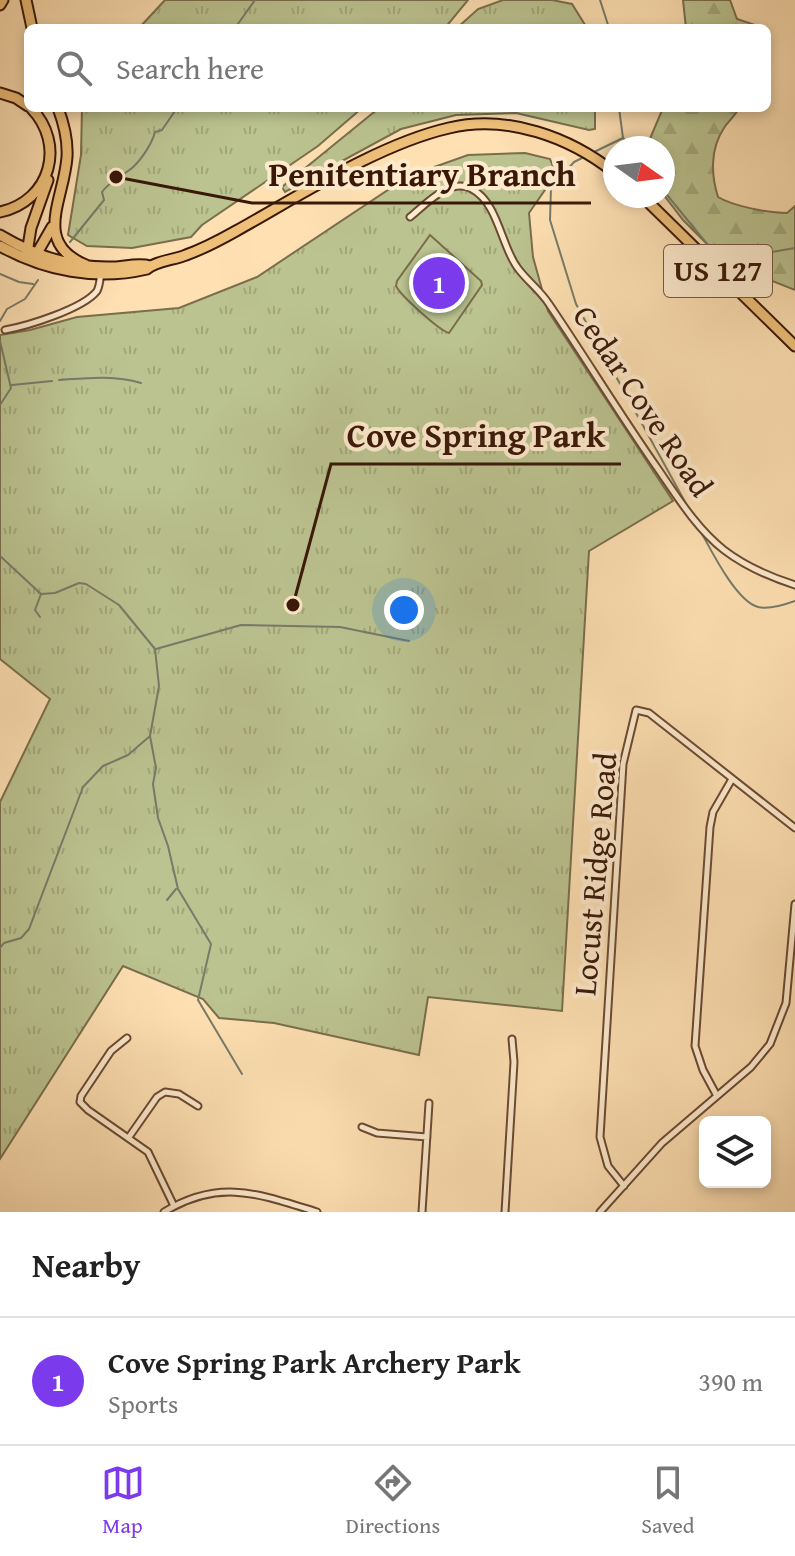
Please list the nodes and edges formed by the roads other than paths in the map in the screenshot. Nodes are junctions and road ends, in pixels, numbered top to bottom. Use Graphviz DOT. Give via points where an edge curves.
graph roads {
  1 [pos="26,0"];
  2 [pos="31,24"];
  3 [pos="0,93"];
  4 [pos="24,103"];
  5 [pos="34,112"];
  6 [pos="59,112"];
  7 [pos="51,148"];
  8 [pos="603,165"];
  9 [pos="654,208"];
  10 [pos="0,212"];
  11 [pos="56,215"];
  12 [pos="410,217"];
  13 [pos="0,235"];
  14 [pos="0,246"];
  15 [pos="31,256"];
  16 [pos="86,265"];
  17 [pos="101,271"];
  18 [pos="5,330"];
  19 [pos="795,346"];
  20 [pos="795,585"];
  21 [pos="732,779"];
  22 [pos="795,828"];
  23 [pos="795,904"];
  24 [pos="793,950"];
  25 [pos="127,1038"];
  26 [pos="512,1039"];
  27 [pos="717,1096"];
  28 [pos="429,1103"];
  29 [pos="198,1106"];
  30 [pos="362,1127"];
  31 [pos="129,1137"];
  32 [pos="427,1137"];
  33 [pos="624,1186"];
  34 [pos="174,1206"];
  35 [pos="164,1212"];
  36 [pos="317,1212"];
  37 [pos="422,1212"];
  38 [pos="505,1212"];
  39 [pos="600,1212"];
  1 -- 2 [label="highway"];
  3 -- 4 [label="highway"];
  5 -- 7 [label="highway" via="46,128"];
  6 -- 11 [label="highway" via="68,152"];
  7 -- 10 [label="highway" via="49,170 36,192"];
  7 -- 15 [label="highway" via="50,173 31,228"];
  8 -- 17 [label="highway" via="532,130 450,127 341,173 201,249 141,271"];
  9 -- 19 [label="highway, US 127"];
  11 -- 15 [label="highway" via="49,236"];
  11 -- 16 [label="highway" via="57,244 68,257"];
  12 -- 20 [label="street, Cedar Cove Road" via="452,187 477,193 491,210 519,270 549,303 694,519 732,556"];
  13 -- 15 [label="highway"];
  14 -- 15 [label="highway"];
  15 -- 16 [label="highway"];
  15 -- 17 [label="highway" via="70,272"];
  16 -- 17 [label="highway"];
  17 -- 18 [label="street" via="97,291 86,299 44,322"];
  21 -- 22 [label="street, Locust Ridge Road"];
  21 -- 27 [label="street" via="710,827 695,1046"];
  21 -- 33 [label="street, Locust Ridge Road" via="649,713 636,710 623,764 600,1137 608,1166"];
  23 -- 24 [label="street"];
  24 -- 27 [label="street" via="780,1025 751,1067"];
  25 -- 31 [label="street" via="111,1051 80,1100"];
  26 -- 38 [label="street"];
  27 -- 33 [label="street" via="662,1143"];
  28 -- 32 [label="street"];
  29 -- 31 [label="street" via="165,1092"];
  30 -- 32 [label="street"];
  31 -- 34 [label="street" via="150,1155"];
  32 -- 37 [label="street"];
  33 -- 39 [label="street"];
  34 -- 35 [label="street"];
  34 -- 36 [label="street" via="208,1193 238,1191"];
}
